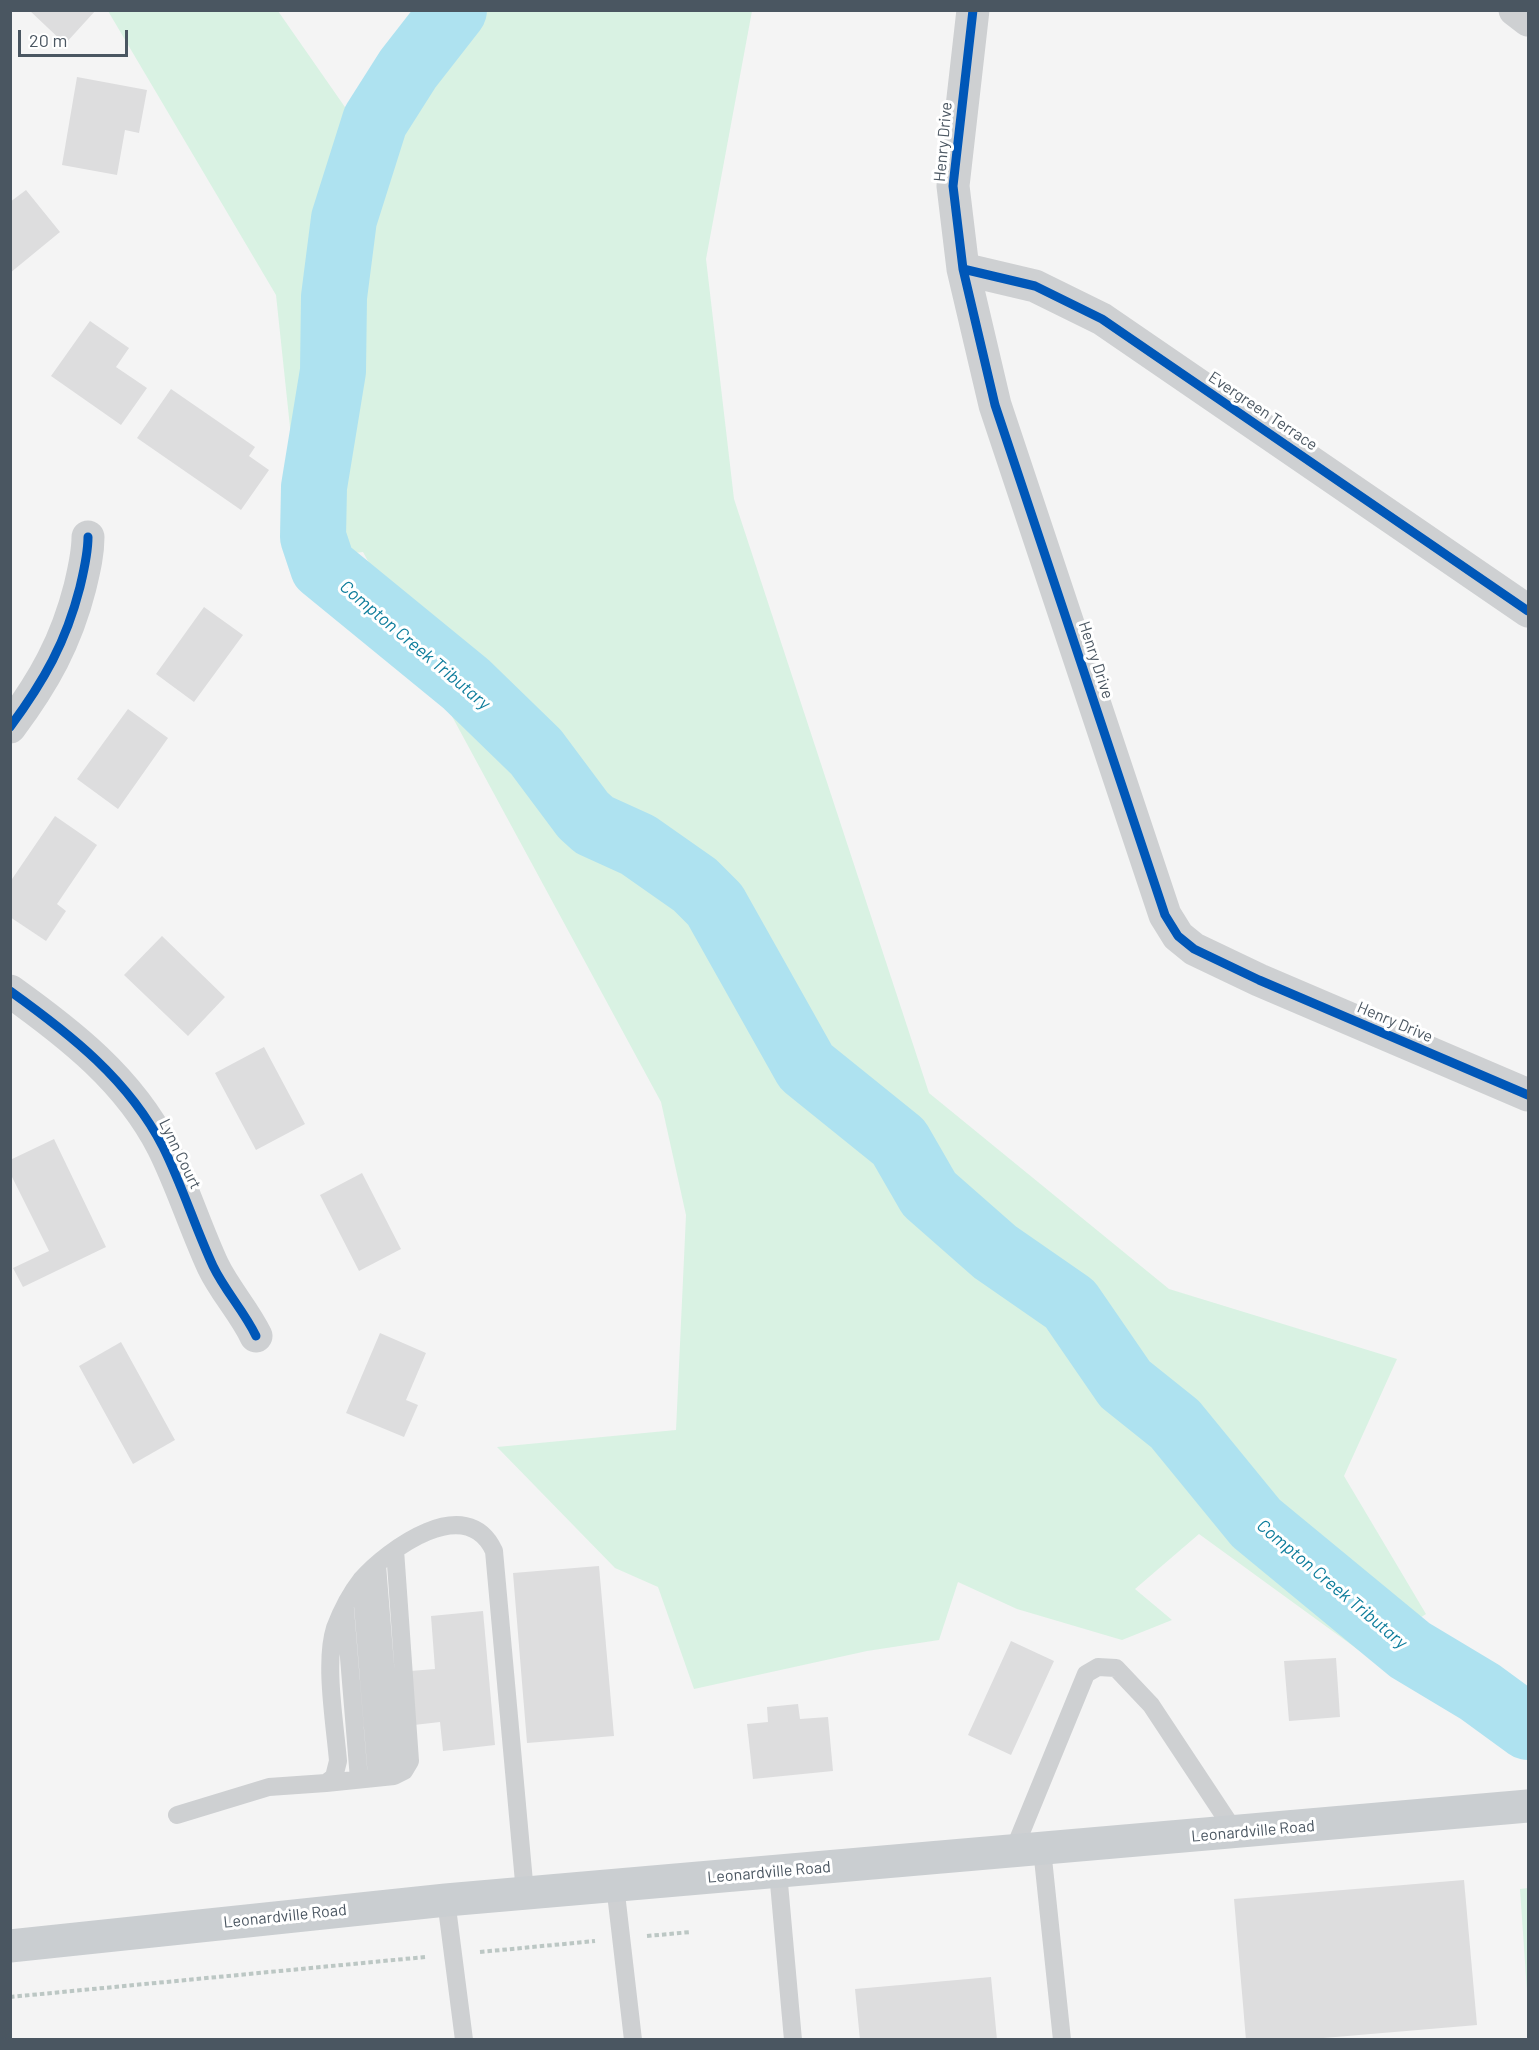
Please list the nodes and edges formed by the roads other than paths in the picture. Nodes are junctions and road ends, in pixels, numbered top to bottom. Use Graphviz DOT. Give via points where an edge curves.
graph roads {
  1 [pos="973,10"];
  2 [pos="1515,10"];
  3 [pos="1528,20"];
  4 [pos="963,268"];
  5 [pos="88,537"];
  6 [pos="1528,611"];
  7 [pos="10,727"];
  8 [pos="10,992"];
  9 [pos="1528,1095"];
  10 [pos="256,1336"];
  11 [pos="395,1550"];
  12 [pos="377,1565"];
  13 [pos="361,1581"];
  14 [pos="345,1607"];
  15 [pos="377,1777"];
  16 [pos="326,1783"];
  17 [pos="1515,1808"];
  18 [pos="177,1815"];
  19 [pos="1235,1832"];
  20 [pos="1028,1850"];
  21 [pos="778,1872"];
  22 [pos="615,1885"];
  23 [pos="525,1893"];
  24 [pos="446,1900"];
  25 [pos="10,1946"];
  26 [pos="464,2040"];
  27 [pos="633,2040"];
  28 [pos="793,2040"];
  29 [pos="1062,2040"];
  1 -- 4 [label="street, Henry Drive" via="953,186"];
  2 -- 3 [label="street"];
  4 -- 6 [label="street, Evergreen Terrace" via="1035,286 1102,319"];
  4 -- 9 [label="street, Henry Drive" via="995,405 1165,915 1178,936 1194,949 1259,980"];
  5 -- 7 [label="street" via="88,553 70,624 49,671"];
  8 -- 10 [label="street, Lynn Court" via="82,1045 123,1087 147,1120 163,1147 214,1267"];
  11 -- 12 [label="lane"];
  11 -- 15 [label="lane" via="411,1748 407,1766"];
  11 -- 23 [label="lane" via="430,1529 447,1526 474,1530 484,1536 494,1551"];
  12 -- 13 [label="lane"];
  12 -- 15 [label="lane"];
  13 -- 14 [label="lane"];
  13 -- 15 [label="lane"];
  14 -- 15 [label="lane"];
  14 -- 16 [label="lane" via="335,1627 330,1652 338,1761 334,1777"];
  15 -- 16 [label="lane"];
  16 -- 18 [label="lane" via="269,1787"];
  17 -- 19 [label="main road, Leonardville Road"];
  19 -- 20 [label="main road, Leonardville Road"];
  19 -- 20 [label="lane" via="1151,1705 1116,1668 1098,1667 1086,1674"];
  20 -- 21 [label="main road, Leonardville Road"];
  20 -- 29 [label="lane"];
  21 -- 22 [label="main road, Leonardville Road"];
  21 -- 28 [label="lane"];
  22 -- 23 [label="main road, Leonardville Road"];
  22 -- 27 [label="lane"];
  23 -- 24 [label="main road, Leonardville Road"];
  24 -- 25 [label="main road, Leonardville Road"];
  24 -- 26 [label="lane"];
}
